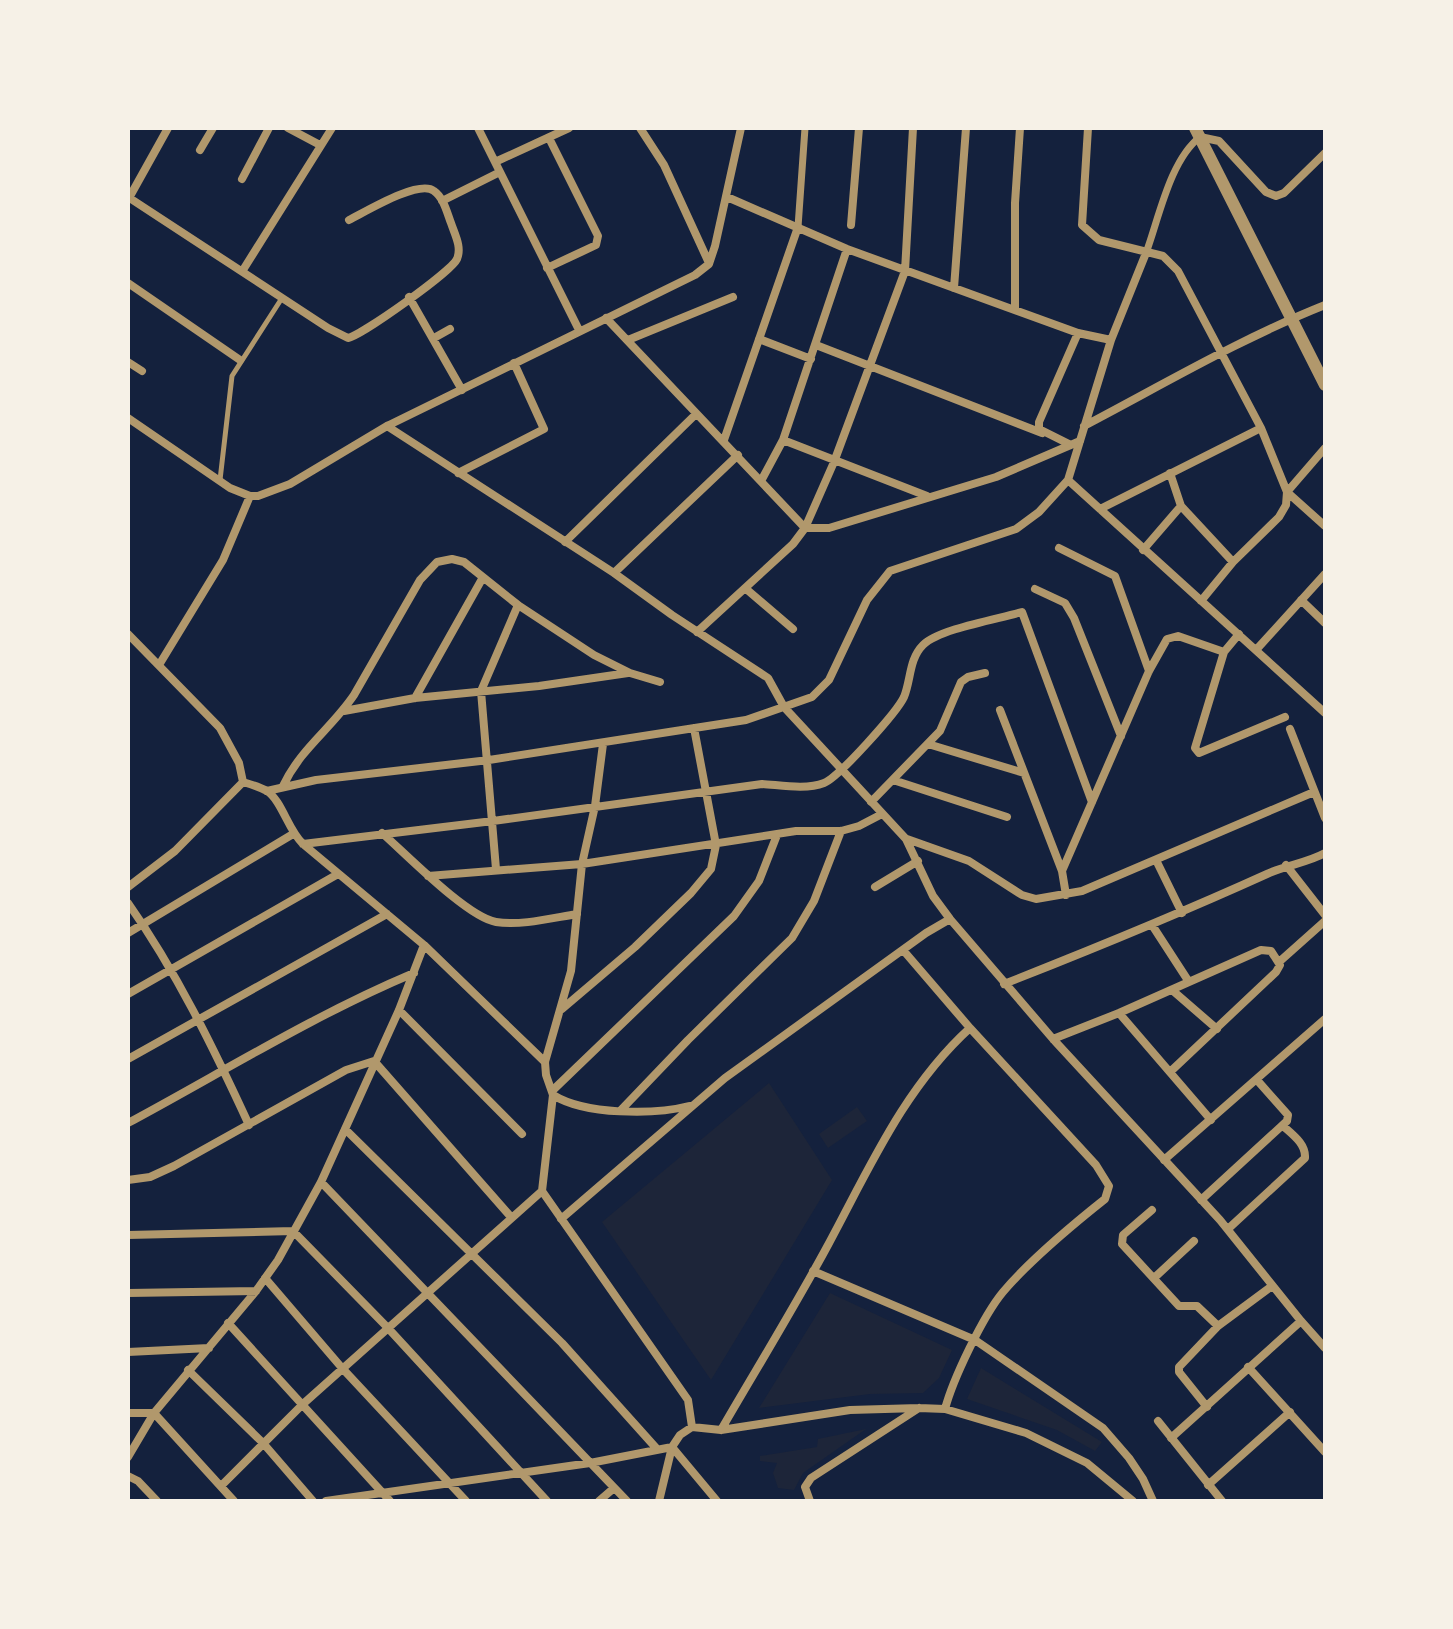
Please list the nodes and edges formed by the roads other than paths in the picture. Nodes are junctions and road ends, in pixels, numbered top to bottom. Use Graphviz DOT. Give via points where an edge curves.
graph roads {
  1 [pos="168,128"];
  2 [pos="213,128"];
  3 [pos="269,128"];
  4 [pos="288,128"];
  5 [pos="332,128"];
  6 [pos="478,128"];
  7 [pos="569,128"];
  8 [pos="640,128"];
  9 [pos="741,128"];
  10 [pos="805,128"];
  11 [pos="859,128"];
  12 [pos="913,128"];
  13 [pos="966,128"];
  14 [pos="1020,128"];
  15 [pos="1088,128"];
  16 [pos="1198,132"];
  17 [pos="549,138"];
  18 [pos="320,145"];
  19 [pos="200,150"];
  20 [pos="1325,153"];
  21 [pos="495,162"];
  22 [pos="500,172"];
  23 [pos="242,179"];
  24 [pos="727,197"];
  25 [pos="129,198"];
  26 [pos="442,201"];
  27 [pos="349,220"];
  28 [pos="851,225"];
  29 [pos="798,227"];
  30 [pos="847,249"];
  31 [pos="1146,253"];
  32 [pos="709,264"];
  33 [pos="547,268"];
  34 [pos="243,270"];
  35 [pos="905,271"];
  36 [pos="128,283"];
  37 [pos="954,288"];
  38 [pos="283,297"];
  39 [pos="409,297"];
  40 [pos="733,297"];
  41 [pos="1325,305"];
  42 [pos="1015,309"];
  43 [pos="606,318"];
  44 [pos="1290,319"];
  45 [pos="450,329"];
  46 [pos="579,330"];
  47 [pos="1078,333"];
  48 [pos="434,338"];
  49 [pos="759,339"];
  50 [pos="628,340"];
  51 [pos="1111,340"];
  52 [pos="816,345"];
  53 [pos="1220,353"];
  54 [pos="811,359"];
  55 [pos="240,360"];
  56 [pos="128,362"];
  57 [pos="514,363"];
  58 [pos="870,365"];
  59 [pos="142,371"];
  60 [pos="1325,385"];
  61 [pos="462,390"];
  62 [pos="696,414"];
  63 [pos="128,418"];
  64 [pos="387,426"];
  65 [pos="1084,426"];
  66 [pos="1261,428"];
  67 [pos="1042,433"];
  68 [pos="724,440"];
  69 [pos="783,440"];
  70 [pos="1080,441"];
  71 [pos="1069,444"];
  72 [pos="1325,448"];
  73 [pos="738,455"];
  74 [pos="834,462"];
  75 [pos="458,473"];
  76 [pos="1170,473"];
  77 [pos="1068,480"];
  78 [pos="220,481"];
  79 [pos="761,481"];
  80 [pos="1287,492"];
  81 [pos="250,496"];
  82 [pos="928,496"];
  83 [pos="1181,506"];
  84 [pos="1100,509"];
  85 [pos="1325,526"];
  86 [pos="805,528"];
  87 [pos="565,542"];
  88 [pos="1059,548"];
  89 [pos="1143,550"];
  90 [pos="1233,562"];
  91 [pos="614,573"];
  92 [pos="1325,574"];
  93 [pos="482,579"];
  94 [pos="745,588"];
  95 [pos="1035,589"];
  96 [pos="1301,600"];
  97 [pos="1201,601"];
  98 [pos="518,605"];
  99 [pos="1325,623"];
  100 [pos="793,629"];
  101 [pos="697,632"];
  102 [pos="128,634"];
  103 [pos="1239,634"];
  104 [pos="1256,650"];
  105 [pos="1224,652"];
  106 [pos="159,665"];
  107 [pos="1149,671"];
  108 [pos="630,673"];
  109 [pos="985,673"];
  110 [pos="660,682"];
  111 [pos="481,691"];
  112 [pos="415,698"];
  113 [pos="784,707"];
  114 [pos="1323,707"];
  115 [pos="1000,710"];
  116 [pos="343,711"];
  117 [pos="1285,717"];
  118 [pos="694,728"];
  119 [pos="1290,729"];
  120 [pos="1121,736"];
  121 [pos="603,744"];
  122 [pos="928,744"];
  123 [pos="489,760"];
  124 [pos="840,770"];
  125 [pos="1024,773"];
  126 [pos="893,780"];
  127 [pos="243,782"];
  128 [pos="283,786"];
  129 [pos="267,791"];
  130 [pos="705,791"];
  131 [pos="1314,792"];
  132 [pos="871,802"];
  133 [pos="1092,802"];
  134 [pos="595,806"];
  135 [pos="882,814"];
  136 [pos="1007,817"];
  137 [pos="1325,818"];
  138 [pos="493,821"];
  139 [pos="841,831"];
  140 [pos="382,833"];
  141 [pos="293,834"];
  142 [pos="777,835"];
  143 [pos="906,839"];
  144 [pos="303,844"];
  145 [pos="716,845"];
  146 [pos="1325,853"];
  147 [pos="1156,860"];
  148 [pos="918,861"];
  149 [pos="582,864"];
  150 [pos="1286,865"];
  151 [pos="496,869"];
  152 [pos="1062,871"];
  153 [pos="338,874"];
  154 [pos="428,876"];
  155 [pos="128,887"];
  156 [pos="875,887"];
  157 [pos="1066,895"];
  158 [pos="128,903"];
  159 [pos="1182,913"];
  160 [pos="387,914"];
  161 [pos="577,914"];
  162 [pos="1325,918"];
  163 [pos="950,919"];
  164 [pos="144,925"];
  165 [pos="1152,925"];
  166 [pos="128,933"];
  167 [pos="424,945"];
  168 [pos="903,950"];
  169 [pos="1279,962"];
  170 [pos="170,971"];
  171 [pos="414,973"];
  172 [pos="1189,982"];
  173 [pos="1004,984"];
  174 [pos="1172,990"];
  175 [pos="128,994"];
  176 [pos="399,1010"];
  177 [pos="562,1010"];
  178 [pos="1119,1013"];
  179 [pos="1325,1019"];
  180 [pos="196,1021"];
  181 [pos="970,1028"];
  182 [pos="1217,1029"];
  183 [pos="1053,1039"];
  184 [pos="128,1059"];
  185 [pos="374,1061"];
  186 [pos="545,1062"];
  187 [pos="224,1072"];
  188 [pos="1170,1072"];
  189 [pos="1257,1080"];
  190 [pos="552,1093"];
  191 [pos="694,1105"];
  192 [pos="621,1110"];
  193 [pos="1211,1120"];
  194 [pos="128,1123"];
  195 [pos="249,1125"];
  196 [pos="1283,1126"];
  197 [pos="345,1129"];
  198 [pos="522,1134"];
  199 [pos="1164,1160"];
  200 [pos="128,1180"];
  201 [pos="321,1182"];
  202 [pos="542,1191"];
  203 [pos="1201,1200"];
  204 [pos="1152,1210"];
  205 [pos="511,1217"];
  206 [pos="561,1219"];
  207 [pos="1228,1229"];
  208 [pos="293,1231"];
  209 [pos="128,1235"];
  210 [pos="1194,1241"];
  211 [pos="472,1252"];
  212 [pos="813,1271"];
  213 [pos="265,1278"];
  214 [pos="1154,1278"];
  215 [pos="1272,1286"];
  216 [pos="256,1291"];
  217 [pos="427,1292"];
  218 [pos="128,1293"];
  219 [pos="1301,1321"];
  220 [pos="228,1323"];
  221 [pos="1218,1326"];
  222 [pos="387,1327"];
  223 [pos="975,1340"];
  224 [pos="209,1348"];
  225 [pos="1325,1348"];
  226 [pos="128,1352"];
  227 [pos="1248,1367"];
  228 [pos="342,1368"];
  229 [pos="188,1370"];
  230 [pos="303,1404"];
  231 [pos="1207,1407"];
  232 [pos="919,1408"];
  233 [pos="945,1409"];
  234 [pos="1290,1412"];
  235 [pos="128,1413"];
  236 [pos="154,1413"];
  237 [pos="1158,1421"];
  238 [pos="692,1427"];
  239 [pos="721,1430"];
  240 [pos="1171,1438"];
  241 [pos="263,1443"];
  242 [pos="672,1447"];
  243 [pos="657,1449"];
  244 [pos="1325,1452"];
  245 [pos="128,1457"];
  246 [pos="590,1463"];
  247 [pos="520,1472"];
  248 [pos="128,1476"];
  249 [pos="449,1483"];
  250 [pos="1208,1485"];
  251 [pos="221,1486"];
  252 [pos="614,1488"];
  253 [pos="386,1498"];
  254 [pos="157,1501"];
  255 [pos="234,1501"];
  256 [pos="313,1501"];
  257 [pos="326,1501"];
  258 [pos="466,1501"];
  259 [pos="547,1501"];
  260 [pos="599,1501"];
  261 [pos="627,1501"];
  262 [pos="659,1501"];
  263 [pos="717,1501"];
  264 [pos="810,1501"];
  265 [pos="1133,1501"];
  266 [pos="1153,1501"];
  267 [pos="1222,1501"];
  1 -- 25 [label="street"];
  2 -- 19 [label="street"];
  3 -- 23 [label="street"];
  4 -- 18 [label="street"];
  5 -- 18 [label="street"];
  6 -- 21 [label="street"];
  7 -- 17 [label="street"];
  8 -- 32 [label="street" via="664,165"];
  9 -- 24 [label="street"];
  10 -- 29 [label="street"];
  11 -- 28 [label="street"];
  12 -- 35 [label="street"];
  13 -- 37 [label="street"];
  14 -- 42 [label="street"];
  15 -- 31 [label="street" via="1082,225 1099,240"];
  16 -- 20 [label="street" via="1219,141 1266,192 1276,196"];
  16 -- 31 [label="street" via="1179,160"];
  16 -- 44 [label="street"];
  17 -- 21 [label="street"];
  17 -- 33 [label="street" via="598,241"];
  18 -- 34 [label="street"];
  21 -- 22 [label="street"];
  22 -- 26 [label="street"];
  22 -- 33 [label="street"];
  24 -- 29 [label="street"];
  24 -- 32 [label="street"];
  25 -- 34 [label="street"];
  26 -- 27 [label="street" via="422,187"];
  26 -- 39 [label="street" via="459,254 443,275"];
  29 -- 30 [label="street"];
  29 -- 49 [label="street"];
  30 -- 35 [label="street"];
  30 -- 52 [label="street"];
  31 -- 51 [label="street"];
  31 -- 53 [label="street" via="1163,256 1178,271"];
  32 -- 43 [label="street"];
  33 -- 46 [label="street"];
  34 -- 38 [label="street"];
  35 -- 37 [label="street"];
  35 -- 58 [label="street"];
  36 -- 55 [label="street"];
  37 -- 42 [label="street"];
  38 -- 39 [label="street" via="348,338"];
  38 -- 55 [label="lane"];
  39 -- 48 [label="street"];
  40 -- 50 [label="street"];
  41 -- 44 [label="street"];
  42 -- 47 [label="street"];
  43 -- 46 [label="street"];
  43 -- 50 [label="street"];
  44 -- 53 [label="street"];
  44 -- 60 [label="street"];
  45 -- 48 [label="street"];
  46 -- 57 [label="street"];
  47 -- 51 [label="street"];
  47 -- 67 [label="street" via="1039,422"];
  48 -- 61 [label="street"];
  49 -- 54 [label="street"];
  49 -- 68 [label="street"];
  50 -- 62 [label="street"];
  51 -- 65 [label="street"];
  52 -- 54 [label="street"];
  52 -- 58 [label="street"];
  53 -- 65 [label="street"];
  53 -- 66 [label="street"];
  54 -- 69 [label="street"];
  55 -- 78 [label="lane" via="229,390"];
  56 -- 59 [label="street"];
  57 -- 61 [label="street"];
  57 -- 75 [label="street" via="544,429"];
  58 -- 67 [label="street"];
  58 -- 74 [label="street"];
  61 -- 64 [label="street"];
  62 -- 68 [label="street"];
  62 -- 87 [label="street"];
  63 -- 78 [label="street"];
  64 -- 75 [label="street"];
  64 -- 81 [label="street" via="290,484"];
  65 -- 70 [label="street"];
  66 -- 76 [label="street"];
  66 -- 80 [label="street"];
  67 -- 71 [label="street"];
  68 -- 73 [label="street"];
  69 -- 74 [label="street"];
  69 -- 79 [label="street"];
  70 -- 71 [label="street"];
  70 -- 77 [label="street"];
  71 -- 82 [label="street" via="996,477"];
  72 -- 80 [label="street"];
  73 -- 79 [label="street"];
  73 -- 91 [label="street"];
  74 -- 82 [label="street"];
  74 -- 86 [label="street"];
  75 -- 87 [label="street"];
  76 -- 83 [label="street"];
  76 -- 84 [label="street"];
  77 -- 84 [label="street"];
  77 -- 113 [label="street" via="1016,529 890,571 867,600 829,680 812,697"];
  78 -- 81 [label="street"];
  79 -- 86 [label="street"];
  80 -- 85 [label="street"];
  80 -- 90 [label="street" via="1279,517"];
  81 -- 106 [label="street" via="223,560"];
  82 -- 86 [label="street" via="829,528"];
  83 -- 89 [label="street"];
  83 -- 90 [label="street"];
  84 -- 89 [label="street"];
  86 -- 94 [label="street"];
  87 -- 91 [label="street"];
  88 -- 107 [label="street" via="1115,576"];
  89 -- 97 [label="street"];
  90 -- 97 [label="street"];
  91 -- 101 [label="street"];
  92 -- 96 [label="street"];
  93 -- 98 [label="street"];
  93 -- 112 [label="street"];
  93 -- 116 [label="street" via="460,560 437,562 420,580"];
  94 -- 100 [label="street"];
  94 -- 101 [label="street"];
  95 -- 120 [label="street" via="1065,603 1074,618"];
  96 -- 99 [label="street"];
  96 -- 104 [label="street"];
  97 -- 103 [label="street"];
  98 -- 108 [label="street"];
  98 -- 111 [label="street"];
  101 -- 113 [label="street" via="768,678"];
  102 -- 106 [label="street"];
  103 -- 104 [label="street"];
  103 -- 105 [label="street"];
  104 -- 114 [label="street"];
  105 -- 107 [label="street" via="1172,637"];
  105 -- 117 [label="street" via="1195,748 1199,753"];
  106 -- 127 [label="street" via="220,728 234,750"];
  107 -- 120 [label="street"];
  108 -- 110 [label="street"];
  108 -- 111 [label="street"];
  109 -- 122 [label="street" via="961,682 945,723"];
  111 -- 112 [label="street"];
  111 -- 123 [label="street"];
  112 -- 116 [label="street"];
  113 -- 118 [label="street" via="746,720"];
  113 -- 124 [label="street"];
  115 -- 125 [label="street"];
  116 -- 128 [label="street" via="303,751"];
  118 -- 121 [label="street"];
  118 -- 130 [label="street"];
  119 -- 131 [label="street"];
  120 -- 133 [label="street"];
  121 -- 123 [label="street"];
  121 -- 134 [label="street"];
  122 -- 125 [label="street"];
  122 -- 126 [label="street"];
  123 -- 128 [label="street"];
  123 -- 138 [label="street"];
  124 -- 130 [label="street" via="824,782 806,785"];
  124 -- 132 [label="street"];
  124 -- 133 [label="street" via="903,698 923,645 944,633 1022,612"];
  125 -- 152 [label="street"];
  126 -- 132 [label="street"];
  126 -- 136 [label="street"];
  127 -- 129 [label="street"];
  127 -- 155 [label="street" via="175,851"];
  128 -- 129 [label="street"];
  129 -- 141 [label="street"];
  130 -- 134 [label="street"];
  130 -- 145 [label="street"];
  131 -- 137 [label="street"];
  131 -- 147 [label="street"];
  132 -- 135 [label="street"];
  133 -- 152 [label="street"];
  134 -- 138 [label="street"];
  134 -- 149 [label="street"];
  135 -- 139 [label="street"];
  135 -- 143 [label="street"];
  138 -- 140 [label="street"];
  138 -- 151 [label="street"];
  139 -- 142 [label="street"];
  139 -- 192 [label="street" via="814,901 792,938"];
  140 -- 144 [label="street"];
  140 -- 154 [label="street"];
  141 -- 144 [label="street"];
  141 -- 164 [label="street"];
  142 -- 145 [label="street"];
  142 -- 190 [label="street" via="759,881 734,916"];
  143 -- 148 [label="street"];
  143 -- 157 [label="street" via="978,865 1030,899"];
  144 -- 153 [label="street"];
  145 -- 149 [label="street"];
  145 -- 177 [label="street" via="703,880"];
  146 -- 150 [label="street"];
  147 -- 157 [label="street"];
  147 -- 159 [label="street"];
  148 -- 156 [label="street"];
  148 -- 163 [label="street"];
  149 -- 151 [label="street"];
  149 -- 161 [label="street"];
  150 -- 159 [label="street"];
  150 -- 162 [label="street"];
  151 -- 154 [label="street"];
  152 -- 157 [label="street"];
  153 -- 160 [label="street"];
  153 -- 170 [label="street"];
  154 -- 161 [label="street" via="490,920"];
  158 -- 164 [label="street"];
  159 -- 165 [label="street"];
  160 -- 167 [label="street"];
  160 -- 180 [label="street"];
  161 -- 177 [label="street"];
  162 -- 169 [label="street"];
  163 -- 168 [label="street"];
  163 -- 173 [label="street"];
  164 -- 166 [label="street"];
  164 -- 170 [label="street"];
  165 -- 172 [label="street"];
  165 -- 173 [label="street"];
  167 -- 171 [label="street"];
  167 -- 186 [label="street"];
  168 -- 181 [label="street"];
  168 -- 191 [label="street"];
  169 -- 172 [label="street" via="1267,949"];
  169 -- 182 [label="street" via="1276,972"];
  170 -- 175 [label="street"];
  170 -- 180 [label="street"];
  171 -- 176 [label="street"];
  171 -- 187 [label="street" via="372,990"];
  172 -- 174 [label="street"];
  173 -- 183 [label="street"];
  174 -- 178 [label="street"];
  174 -- 182 [label="street"];
  176 -- 185 [label="street"];
  176 -- 198 [label="street"];
  177 -- 186 [label="street"];
  178 -- 183 [label="street"];
  178 -- 188 [label="street"];
  179 -- 189 [label="street"];
  180 -- 184 [label="street"];
  180 -- 187 [label="street"];
  181 -- 212 [label="street" via="904,1105"];
  181 -- 223 [label="street" via="1096,1165 1110,1189 1002,1293"];
  182 -- 188 [label="street"];
  183 -- 199 [label="street"];
  185 -- 195 [label="street" via="346,1070"];
  185 -- 197 [label="street"];
  185 -- 205 [label="street"];
  186 -- 190 [label="street"];
  187 -- 194 [label="street"];
  187 -- 195 [label="street"];
  188 -- 193 [label="street"];
  189 -- 193 [label="street"];
  189 -- 196 [label="street" via="1289,1118"];
  190 -- 192 [label="street" via="564,1102"];
  190 -- 202 [label="street"];
  191 -- 192 [label="street" via="668,1111"];
  191 -- 206 [label="street"];
  193 -- 199 [label="street"];
  195 -- 200 [label="street" via="159,1173"];
  196 -- 203 [label="street"];
  196 -- 207 [label="street" via="1300,1143 1305,1158"];
  197 -- 201 [label="street"];
  197 -- 211 [label="street"];
  199 -- 203 [label="street"];
  201 -- 208 [label="street"];
  201 -- 217 [label="street"];
  202 -- 205 [label="street"];
  202 -- 206 [label="street"];
  203 -- 207 [label="street"];
  204 -- 214 [label="street" via="1123,1235 1122,1244"];
  205 -- 211 [label="street"];
  206 -- 238 [label="street" via="688,1400"];
  207 -- 215 [label="street"];
  208 -- 209 [label="street"];
  208 -- 213 [label="street"];
  208 -- 222 [label="street"];
  210 -- 214 [label="street"];
  211 -- 217 [label="street"];
  211 -- 243 [label="street"];
  212 -- 223 [label="street"];
  212 -- 239 [label="street"];
  213 -- 216 [label="street"];
  213 -- 228 [label="street"];
  214 -- 221 [label="street" via="1179,1306 1197,1306"];
  215 -- 219 [label="street"];
  215 -- 221 [label="street"];
  216 -- 218 [label="street"];
  216 -- 220 [label="street"];
  217 -- 222 [label="street"];
  217 -- 246 [label="street"];
  219 -- 225 [label="street"];
  219 -- 227 [label="street"];
  220 -- 224 [label="street"];
  220 -- 230 [label="street"];
  221 -- 231 [label="street" via="1178,1369"];
  222 -- 228 [label="street"];
  222 -- 247 [label="street"];
  223 -- 233 [label="street"];
  223 -- 266 [label="street" via="1103,1428 1129,1458"];
  224 -- 226 [label="street"];
  224 -- 229 [label="street"];
  227 -- 231 [label="street"];
  227 -- 234 [label="street"];
  228 -- 230 [label="street"];
  228 -- 249 [label="street"];
  229 -- 236 [label="street"];
  229 -- 241 [label="street"];
  230 -- 241 [label="street"];
  230 -- 253 [label="street"];
  231 -- 240 [label="street"];
  232 -- 233 [label="street"];
  232 -- 239 [label="street" via="850,1410"];
  232 -- 264 [label="street" via="811,1478 805,1487"];
  233 -- 265 [label="street" via="1026,1433 1064,1451"];
  234 -- 244 [label="street"];
  234 -- 250 [label="street"];
  235 -- 236 [label="street"];
  236 -- 245 [label="street"];
  236 -- 251 [label="street"];
  237 -- 240 [label="street"];
  238 -- 239 [label="street"];
  238 -- 242 [label="street"];
  240 -- 250 [label="street"];
  241 -- 251 [label="street"];
  241 -- 256 [label="street"];
  242 -- 243 [label="street"];
  242 -- 262 [label="street"];
  242 -- 263 [label="street"];
  243 -- 246 [label="street"];
  246 -- 247 [label="street"];
  246 -- 252 [label="street"];
  247 -- 249 [label="street"];
  247 -- 259 [label="street"];
  248 -- 254 [label="street"];
  249 -- 253 [label="street"];
  249 -- 258 [label="street"];
  250 -- 267 [label="street"];
  251 -- 255 [label="street"];
  252 -- 260 [label="street"];
  252 -- 261 [label="street"];
  253 -- 257 [label="street"];
}
